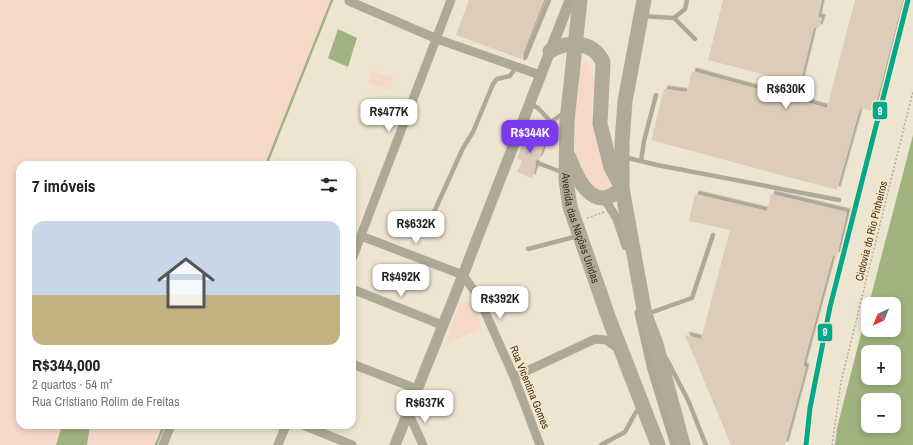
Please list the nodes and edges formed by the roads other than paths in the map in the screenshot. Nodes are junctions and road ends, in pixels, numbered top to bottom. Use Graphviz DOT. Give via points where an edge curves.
graph roads {
  1 [pos="451,0"];
  2 [pos="550,0"];
  3 [pos="570,0"];
  4 [pos="580,0"];
  5 [pos="644,0"];
  6 [pos="687,0"];
  7 [pos="349,1"];
  8 [pos="641,16"];
  9 [pos="674,18"];
  10 [pos="437,39"];
  11 [pos="695,39"];
  12 [pos="574,44"];
  13 [pos="550,51"];
  14 [pos="525,58"];
  15 [pos="516,66"];
  16 [pos="540,75"];
  17 [pos="656,95"];
  18 [pos="529,103"];
  19 [pos="568,110"];
  20 [pos="551,122"];
  21 [pos="540,135"];
  22 [pos="566,146"];
  23 [pos="622,156"];
  24 [pos="640,161"];
  25 [pos="538,163"];
  26 [pos="566,173"];
  27 [pos="622,188"];
  28 [pos="839,200"];
  29 [pos="607,203"];
  30 [pos="430,221"];
  31 [pos="577,229"];
  32 [pos="713,235"];
  33 [pos="361,236"];
  34 [pos="356,249"];
  35 [pos="528,249"];
  36 [pos="463,275"];
  37 [pos="356,291"];
  38 [pos="645,315"];
  39 [pos="442,325"];
  40 [pos="656,344"];
  41 [pos="622,351"];
  42 [pos="356,366"];
  43 [pos="514,377"];
  44 [pos="417,389"];
  45 [pos="644,404"];
  46 [pos="408,412"];
  47 [pos="169,429"];
  48 [pos="284,429"];
  49 [pos="313,429"];
  50 [pos="163,445"];
  51 [pos="278,445"];
  52 [pos="352,445"];
  53 [pos="395,445"];
  54 [pos="423,445"];
  55 [pos="540,445"];
  56 [pos="601,445"];
  57 [pos="658,445"];
  58 [pos="675,445"];
  59 [pos="683,445"];
  60 [pos="706,445"];
  1 -- 10 [label="street"];
  2 -- 14 [label="lane"];
  3 -- 13 [label="street"];
  4 -- 12 [label="highway, Avenida das Nações Unidas"];
  5 -- 8 [label="highway"];
  6 -- 9 [label="lane" via="685,9"];
  7 -- 10 [label="street"];
  8 -- 9 [label="lane"];
  8 -- 23 [label="highway" via="625,101"];
  9 -- 11 [label="lane"];
  10 -- 15 [label="street"];
  10 -- 33 [label="street"];
  12 -- 13 [label="highway"];
  12 -- 19 [label="highway, Avenida das Nações Unidas"];
  12 -- 27 [label="highway" via="592,48 603,62 600,124 611,167"];
  13 -- 16 [label="street"];
  15 -- 16 [label="street"];
  15 -- 30 [label="lane" via="510,76 497,79 493,84"];
  16 -- 18 [label="street"];
  17 -- 24 [label="lane"];
  18 -- 20 [label="lane" via="538,108"];
  18 -- 36 [label="street" via="515,152"];
  19 -- 20 [label="lane"];
  19 -- 22 [label="highway, Avenida das Nações Unidas"];
  20 -- 21 [label="lane"];
  22 -- 26 [label="highway, Avenida das Nações Unidas"];
  22 -- 29 [label="highway" via="578,178 587,189"];
  23 -- 24 [label="lane"];
  23 -- 27 [label="highway"];
  24 -- 28 [label="lane"];
  25 -- 26 [label="lane"];
  26 -- 31 [label="highway, Avenida das Nações Unidas" via="570,207"];
  27 -- 29 [label="highway"];
  27 -- 38 [label="highway"];
  29 -- 58 [label="street" via="623,237 646,347"];
  31 -- 35 [label="lane"];
  31 -- 41 [label="highway, Avenida das Nações Unidas"];
  32 -- 38 [label="lane" via="692,298"];
  33 -- 34 [label="street"];
  33 -- 36 [label="street"];
  36 -- 39 [label="street"];
  36 -- 43 [label="street, Rua Vicentina Gomes" via="478,296"];
  37 -- 39 [label="street"];
  38 -- 40 [label="highway"];
  39 -- 44 [label="street"];
  40 -- 59 [label="highway"];
  40 -- 60 [label="lane" via="671,366 700,426"];
  41 -- 43 [label="street" via="606,340 595,339"];
  41 -- 45 [label="highway, Avenida das Nações Unidas"];
  42 -- 44 [label="street"];
  43 -- 55 [label="street, Rua Vicentina Gomes"];
  44 -- 46 [label="street"];
  45 -- 56 [label="lane" via="636,412 625,432"];
  45 -- 57 [label="highway, Avenida das Nações Unidas"];
  46 -- 53 [label="street"];
  46 -- 54 [label="street"];
  47 -- 50 [label="street"];
  48 -- 51 [label="street"];
  49 -- 52 [label="street"];
}
